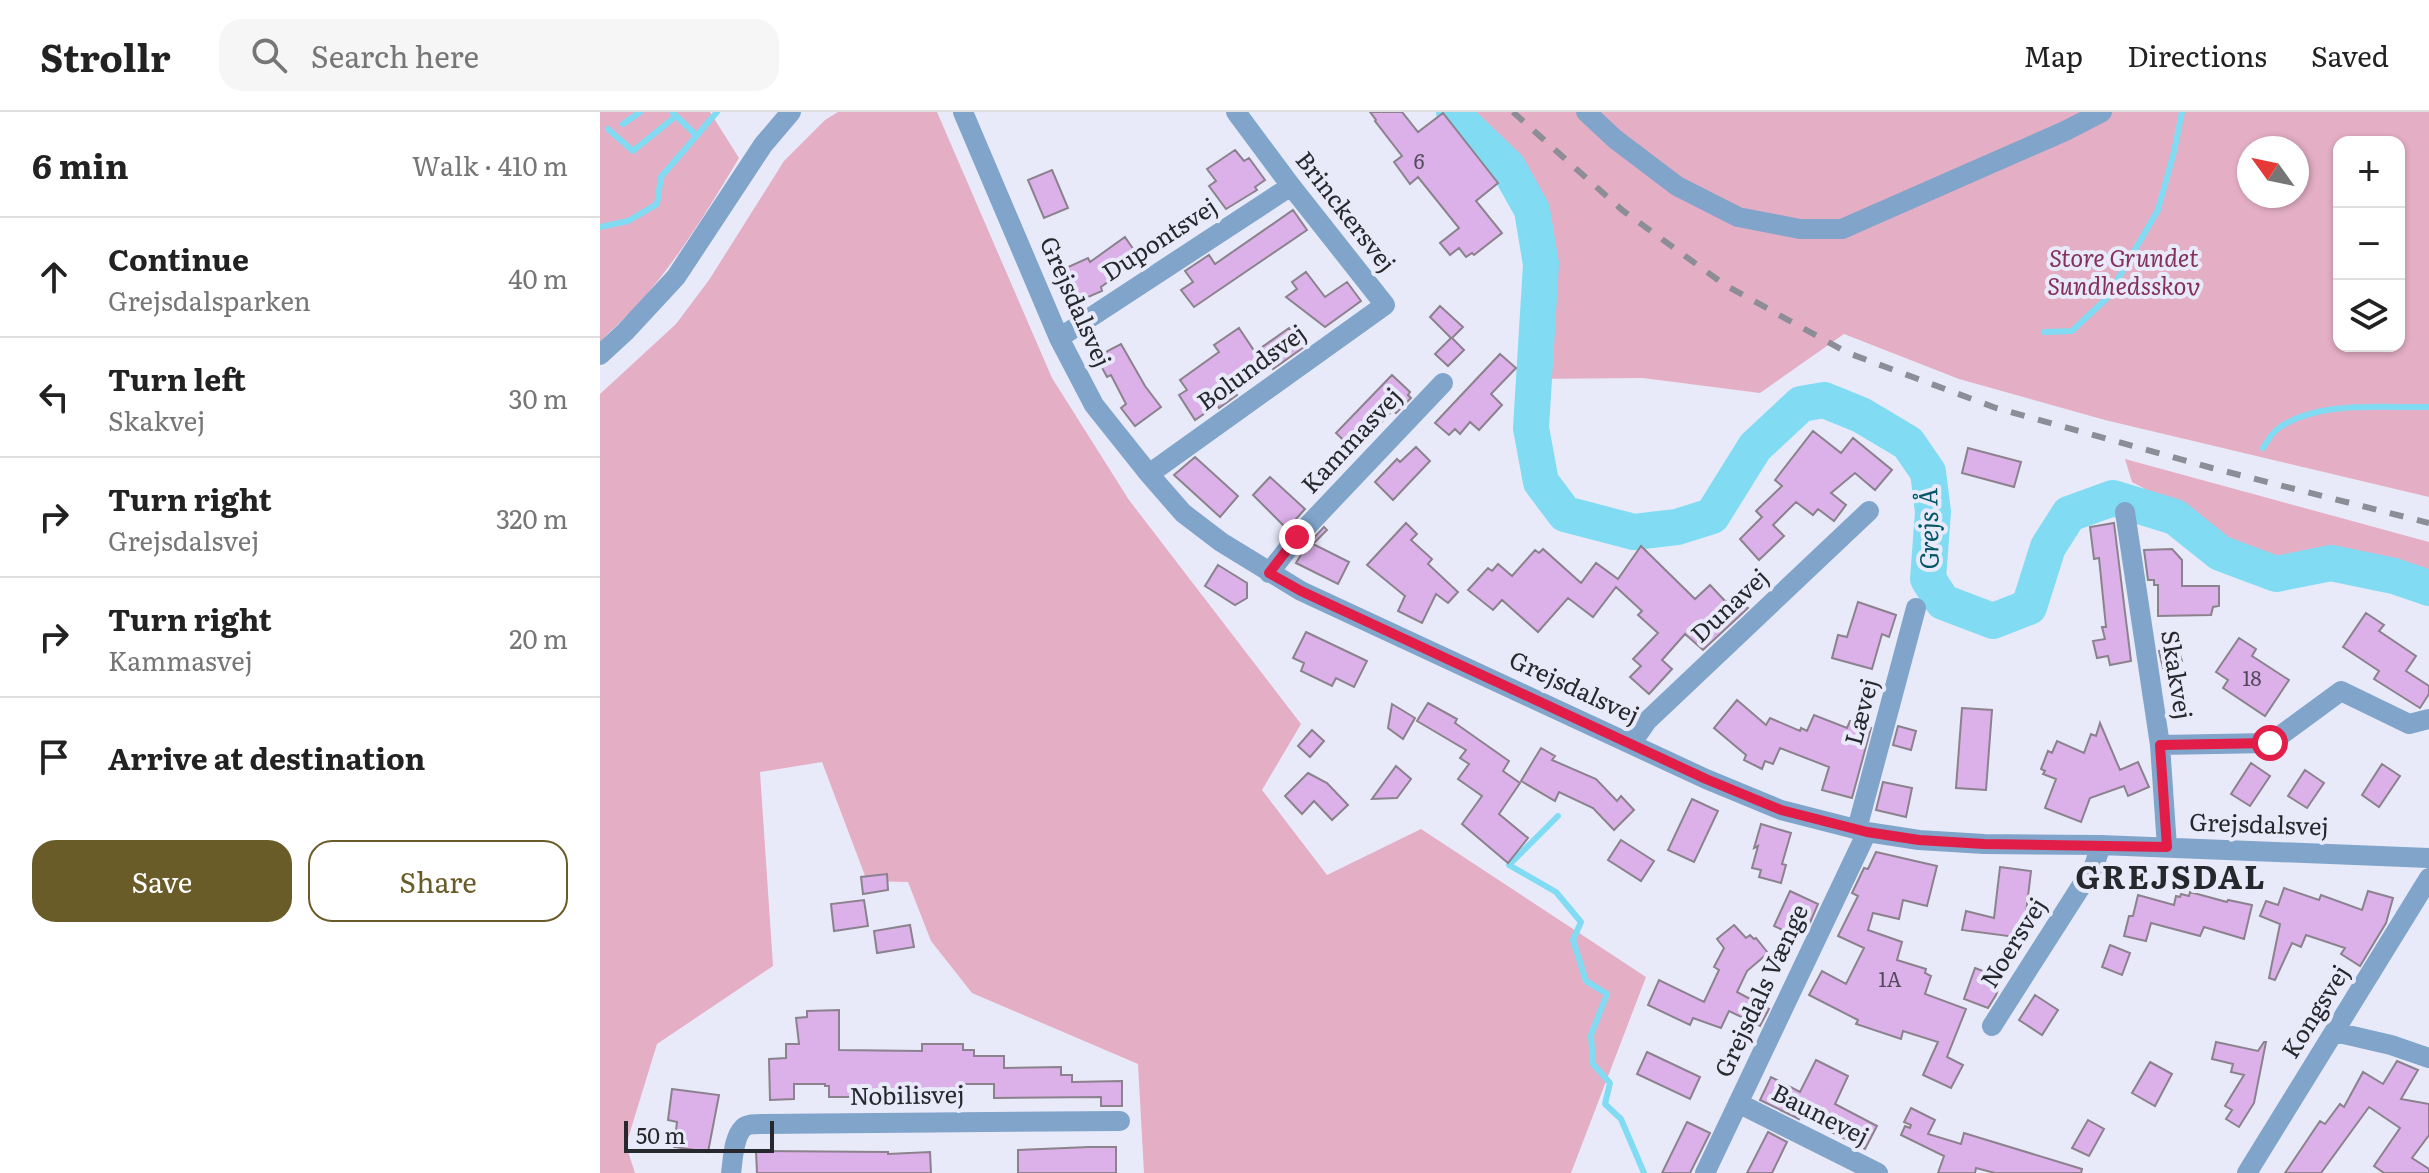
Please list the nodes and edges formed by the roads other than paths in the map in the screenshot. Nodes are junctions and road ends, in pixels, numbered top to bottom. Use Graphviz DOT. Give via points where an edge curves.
graph roads {
  1 [pos="791,112"];
  2 [pos="963,112"];
  3 [pos="1236,112"];
  4 [pos="1586,112"];
  5 [pos="2102,112"];
  6 [pos="1291,186"];
  7 [pos="1385,305"];
  8 [pos="1059,338"];
  9 [pos="600,355"];
  10 [pos="1443,383"];
  11 [pos="1149,474"];
  12 [pos="1869,511"];
  13 [pos="2125,512"];
  14 [pos="1269,573"];
  15 [pos="1916,608"];
  16 [pos="2429,719"];
  17 [pos="1631,744"];
  18 [pos="2160,745"];
  19 [pos="1862,830"];
  20 [pos="2101,845"];
  21 [pos="2167,847"];
  22 [pos="2429,858"];
  23 [pos="2429,878"];
  24 [pos="1992,1026"];
  25 [pos="2335,1032"];
  26 [pos="2429,1058"];
  27 [pos="1738,1103"];
  28 [pos="1120,1121"];
  29 [pos="731,1173"];
  30 [pos="1705,1173"];
  31 [pos="1878,1173"];
  32 [pos="2247,1173"];
  1 -- 9 [label="street" via="755,156 676,277"];
  2 -- 8 [label="street, Grejsdalsvej"];
  3 -- 6 [label="street, Brinckersvej"];
  4 -- 5 [label="street" via="1677,186 1738,217 1800,229 1842,229"];
  6 -- 7 [label="street, Brinckersvej"];
  6 -- 8 [label="street, Dupontsvej"];
  7 -- 11 [label="street, Bolundsvej"];
  8 -- 11 [label="street, Grejsdalsvej" via="1094,405"];
  10 -- 14 [label="street, Kammasvej"];
  11 -- 14 [label="street, Grejsdalsvej" via="1183,513"];
  12 -- 17 [label="street, Dunavej" via="1647,721"];
  13 -- 18 [label="street, Skakvej"];
  14 -- 17 [label="street, Grejsdalsvej"];
  15 -- 19 [label="street, Lævej"];
  16 -- 18 [label="street" via="2409,724 2341,691 2270,743"];
  17 -- 19 [label="street, Grejsdalsvej" via="1781,810"];
  18 -- 21 [label="street, Skakvej"];
  19 -- 20 [label="street, Grejsdalsvej" via="1932,841"];
  19 -- 27 [label="street, Grejsdals Vænge"];
  20 -- 21 [label="street, Grejsdalsvej"];
  20 -- 24 [label="street, Noersvej" via="2094,866"];
  21 -- 22 [label="street, Grejsdalsvej"];
  23 -- 25 [label="street, Kongsvej"];
  25 -- 26 [label="street"];
  25 -- 32 [label="street, Kongsvej"];
  27 -- 30 [label="street, Grejsdals Vænge"];
  27 -- 31 [label="street, Baunevej"];
  28 -- 29 [label="street, Nobilisvej" via="762,1124 743,1128"];
}
